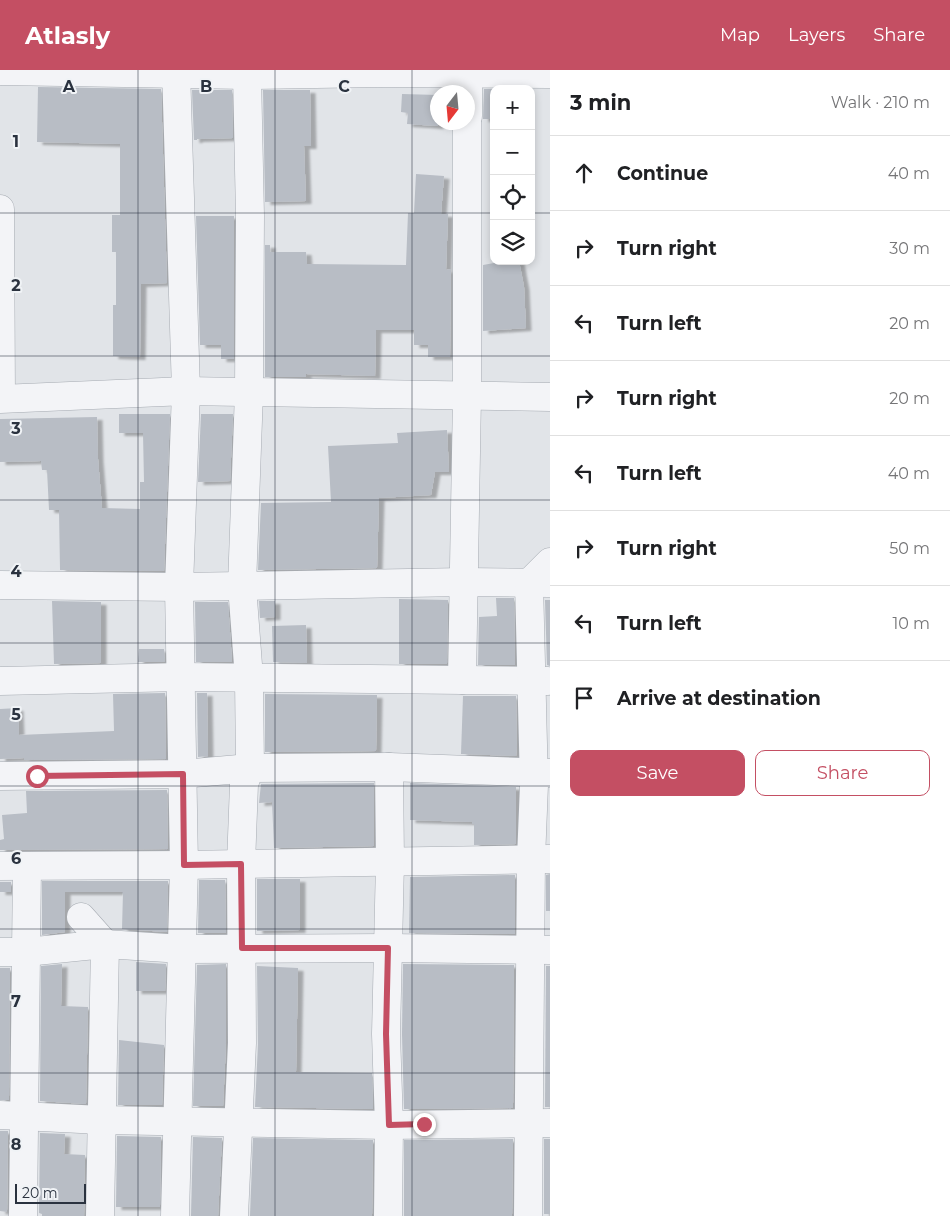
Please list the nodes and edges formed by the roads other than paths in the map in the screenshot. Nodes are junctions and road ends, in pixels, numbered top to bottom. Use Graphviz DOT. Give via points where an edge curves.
graph roads {
  1 [pos="0,71"];
  2 [pos="176,72"];
  3 [pos="468,73"];
  4 [pos="550,74"];
  5 [pos="247,75"];
  6 [pos="468,85"];
  7 [pos="467,130"];
  8 [pos="0,209"];
  9 [pos="186,391"];
  10 [pos="249,392"];
  11 [pos="467,396"];
  12 [pos="550,397"];
  13 [pos="0,398"];
  14 [pos="550,562"];
  15 [pos="464,582"];
  16 [pos="540,583"];
  17 [pos="0,585"];
  18 [pos="242,586"];
  19 [pos="179,587"];
  20 [pos="182,676"];
  21 [pos="249,678"];
  22 [pos="462,680"];
  23 [pos="0,681"];
  24 [pos="541,681"];
  25 [pos="389,767"];
  26 [pos="250,768"];
  27 [pos="542,773"];
  28 [pos="183,774"];
  29 [pos="0,776"];
  30 [pos="540,859"];
  31 [pos="390,862"];
  32 [pos="241,864"];
  33 [pos="184,865"];
  34 [pos="0,866"];
  35 [pos="27,866"];
  36 [pos="81,917"];
  37 [pos="105,944"];
  38 [pos="242,948"];
  39 [pos="388,948"];
  40 [pos="182,949"];
  41 [pos="540,950"];
  42 [pos="13,952"];
  43 [pos="12,1116"];
  44 [pos="101,1120"];
  45 [pos="178,1120"];
  46 [pos="238,1122"];
  47 [pos="540,1123"];
  48 [pos="389,1125"];
  49 [pos="22,1216"];
  50 [pos="100,1216"];
  51 [pos="175,1216"];
  52 [pos="234,1216"];
  53 [pos="388,1216"];
  54 [pos="528,1216"];
  1 -- 2 [label="street"];
  2 -- 5 [label="street"];
  2 -- 9 [label="street"];
  3 -- 4 [label="street"];
  3 -- 5 [label="street"];
  3 -- 6 [label="street"];
  5 -- 10 [label="street"];
  7 -- 11 [label="street"];
  8 -- 13 [label="street"];
  9 -- 10 [label="street"];
  9 -- 13 [label="street"];
  9 -- 19 [label="street"];
  10 -- 11 [label="street"];
  10 -- 18 [label="street"];
  11 -- 12 [label="street"];
  11 -- 15 [label="street"];
  14 -- 16 [label="street"];
  15 -- 16 [label="street"];
  15 -- 18 [label="street"];
  15 -- 22 [label="street"];
  16 -- 24 [label="street"];
  17 -- 19 [label="street"];
  18 -- 19 [label="street"];
  18 -- 21 [label="street"];
  19 -- 20 [label="street"];
  20 -- 21 [label="street"];
  20 -- 23 [label="street"];
  20 -- 28 [label="street"];
  21 -- 22 [label="street"];
  21 -- 26 [label="street"];
  22 -- 24 [label="street"];
  24 -- 27 [label="street"];
  25 -- 26 [label="street"];
  25 -- 27 [label="street"];
  25 -- 31 [label="street"];
  26 -- 28 [label="street"];
  26 -- 32 [label="street" via="244,784"];
  27 -- 30 [label="street"];
  28 -- 29 [label="street"];
  28 -- 33 [label="street"];
  30 -- 31 [label="street"];
  30 -- 41 [label="street"];
  31 -- 32 [label="street"];
  31 -- 39 [label="street"];
  32 -- 33 [label="street"];
  32 -- 38 [label="street"];
  33 -- 35 [label="street"];
  33 -- 40 [label="street"];
  34 -- 35 [label="street"];
  35 -- 42 [label="street"];
  36 -- 37 [label="street"];
  37 -- 40 [label="street"];
  37 -- 42 [label="street"];
  37 -- 44 [label="street"];
  38 -- 39 [label="street"];
  38 -- 40 [label="street"];
  38 -- 46 [label="street"];
  39 -- 41 [label="street"];
  39 -- 48 [label="street"];
  40 -- 45 [label="street"];
  41 -- 47 [label="street"];
  42 -- 43 [label="street"];
  43 -- 44 [label="street"];
  43 -- 49 [label="street"];
  44 -- 45 [label="street"];
  44 -- 50 [label="street"];
  45 -- 46 [label="street"];
  45 -- 51 [label="street"];
  46 -- 48 [label="street"];
  46 -- 52 [label="street"];
  47 -- 48 [label="street"];
  47 -- 54 [label="street"];
  48 -- 53 [label="street"];
}
